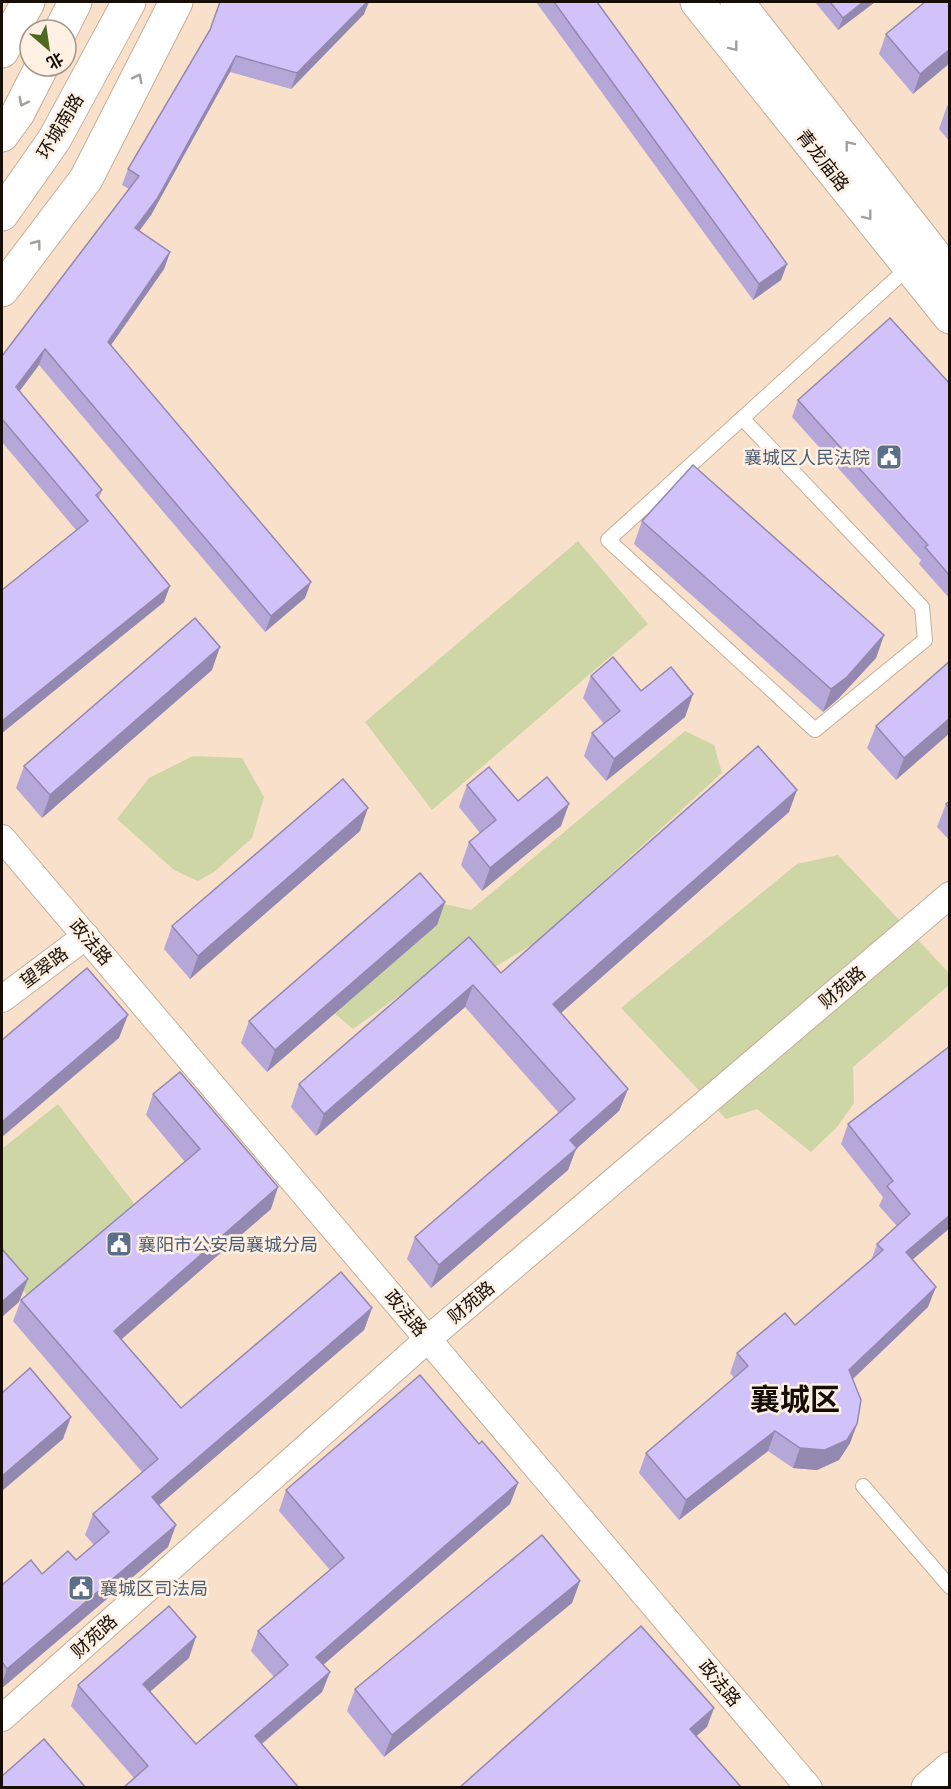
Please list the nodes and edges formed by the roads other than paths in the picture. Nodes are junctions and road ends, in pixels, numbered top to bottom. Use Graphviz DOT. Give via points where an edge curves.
graph roads {
  1 [pos="28,2"];
  2 [pos="75,2"];
  3 [pos="129,2"];
  4 [pos="176,2"];
  5 [pos="697,2"];
  6 [pos="737,2"];
  7 [pos="67,18"];
  8 [pos="2,51"];
  9 [pos="36,78"];
  10 [pos="2,135"];
  11 [pos="2,214"];
  12 [pos="919,258"];
  13 [pos="950,275"];
  14 [pos="2,290"];
  15 [pos="950,317"];
  16 [pos="742,418"];
  17 [pos="2,838"];
  18 [pos="950,895"];
  19 [pos="86,936"];
  20 [pos="2,999"];
  21 [pos="428,1339"];
  22 [pos="863,1486"];
  23 [pos="950,1587"];
  24 [pos="2,1718"];
  25 [pos="950,1769"];
  26 [pos="809,1788"];
  27 [pos="928,1788"];
  1 -- 8 [label="main road"];
  2 -- 7 [label="main road"];
  3 -- 11 [label="main road, 环城南路" via="54,140"];
  14 -- 4 [label="main road, one-way" via="86,179"];
  5 -- 12 [label="main road, 青龙庙路, one-way"];
  12 -- 6 [label="main road, 青龙庙路, one-way"];
  9 -- 10 [label="main road, one-way"];
  12 -- 13 [label="main road, 青龙庙路"];
  12 -- 15 [label="main road, 青龙庙路"];
  12 -- 16 [label="lane"];
  16 -- 16 [label="lane" via="608,540 815,730 925,640 922,607"];
  17 -- 19 [label="street, 政法路"];
  18 -- 21 [label="street, 财苑路"];
  19 -- 20 [label="street, 望翠路"];
  19 -- 21 [label="street, 政法路"];
  21 -- 24 [label="street, 财苑路"];
  21 -- 26 [label="street, 政法路"];
  22 -- 23 [label="lane"];
  25 -- 27 [label="main road"];
}
